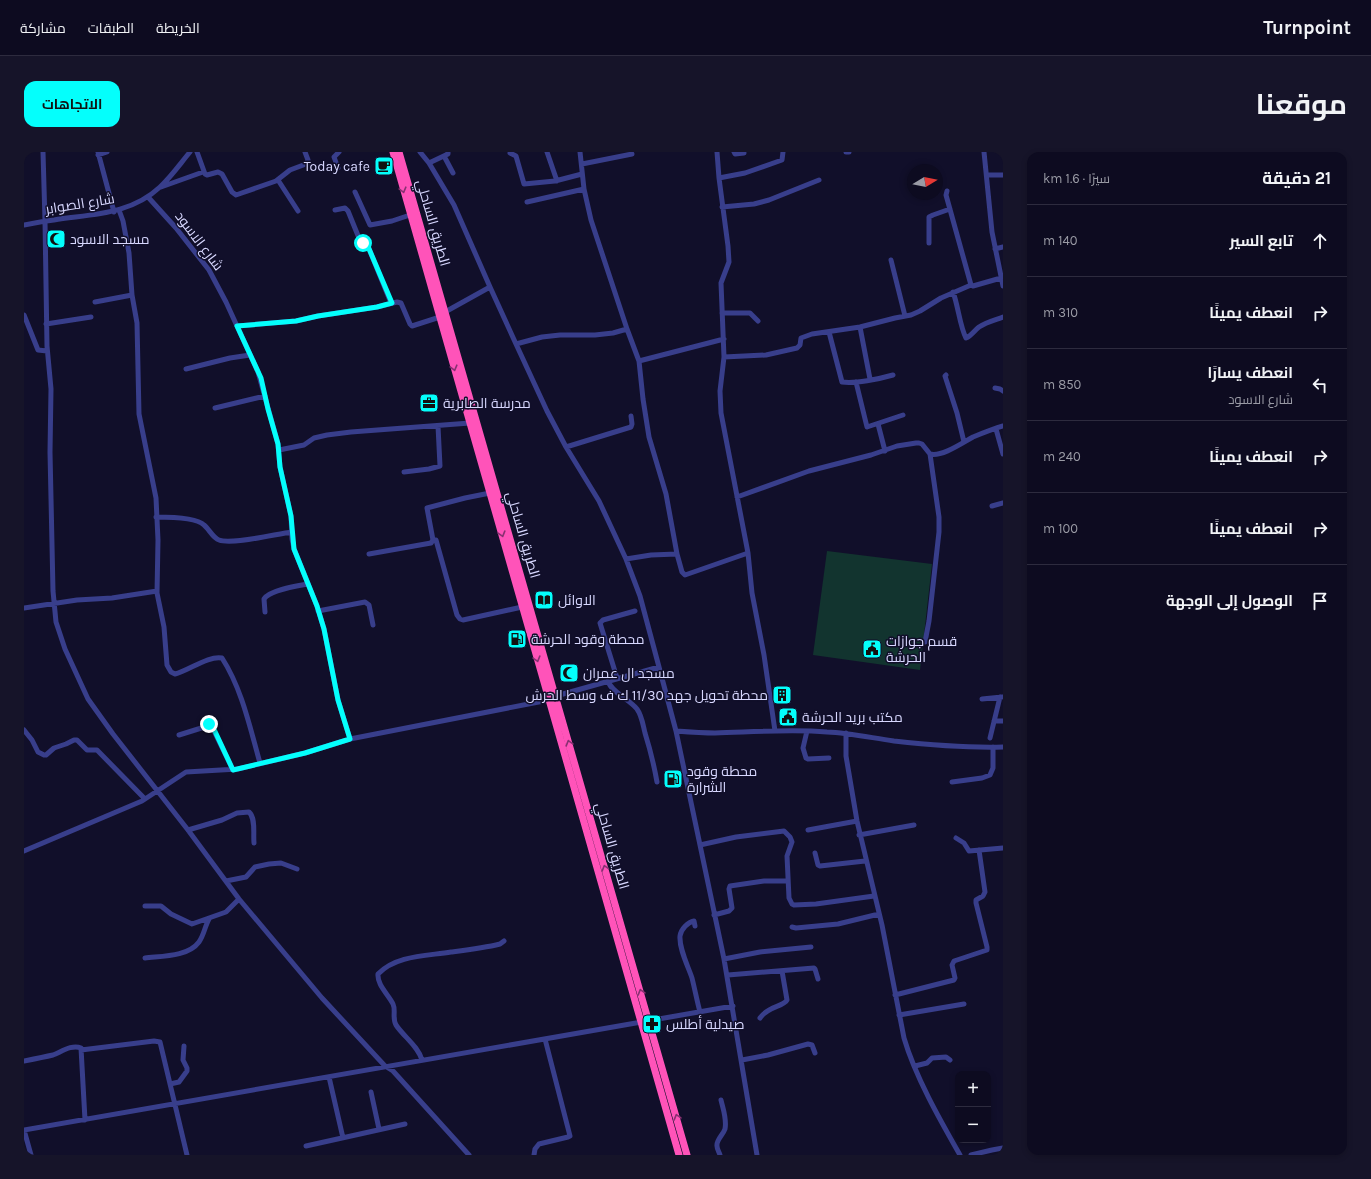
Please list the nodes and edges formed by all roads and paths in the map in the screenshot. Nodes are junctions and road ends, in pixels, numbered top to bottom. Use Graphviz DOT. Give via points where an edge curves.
graph roads {
  1 [pos="42,152"];
  2 [pos="107,152"];
  3 [pos="190,152"];
  4 [pos="197,152"];
  5 [pos="305,152"];
  6 [pos="339,152"];
  7 [pos="393,152"];
  8 [pos="399,152"];
  9 [pos="420,152"];
  10 [pos="547,152"];
  11 [pos="580,152"];
  12 [pos="717,152"];
  13 [pos="734,152"];
  14 [pos="783,152"];
  15 [pos="846,152"];
  16 [pos="849,152"];
  17 [pos="984,152"];
  18 [pos="98,153"];
  19 [pos="744,153"];
  20 [pos="446,154"];
  21 [pos="510,154"];
  22 [pos="632,154"];
  23 [pos="399,163"];
  24 [pos="429,163"];
  25 [pos="582,164"];
  26 [pos="338,168"];
  27 [pos="203,172"];
  28 [pos="453,173"];
  29 [pos="582,174"];
  30 [pos="987,175"];
  31 [pos="1003,175"];
  32 [pos="719,178"];
  33 [pos="278,180"];
  34 [pos="819,180"];
  35 [pos="557,181"];
  36 [pos="159,188"];
  37 [pos="584,189"];
  38 [pos="947,191"];
  39 [pos="355,192"];
  40 [pos="148,197"];
  41 [pos="527,202"];
  42 [pos="722,207"];
  43 [pos="950,209"];
  44 [pos="335,210"];
  45 [pos="116,211"];
  46 [pos="298,211"];
  47 [pos="410,215"];
  48 [pos="45,221"];
  49 [pos="24,225"];
  50 [pos="929,243"];
  51 [pos="1003,247"];
  52 [pos="995,249"];
  53 [pos="891,260"];
  54 [pos="1001,278"];
  55 [pos="971,285"];
  56 [pos="1003,286"];
  57 [pos="490,287"];
  58 [pos="953,292"];
  59 [pos="132,295"];
  60 [pos="95,302"];
  61 [pos="392,303"];
  62 [pos="722,313"];
  63 [pos="443,314"];
  64 [pos="24,316"];
  65 [pos="905,316"];
  66 [pos="91,317"];
  67 [pos="1003,317"];
  68 [pos="758,321"];
  69 [pos="46,324"];
  70 [pos="237,326"];
  71 [pos="860,327"];
  72 [pos="627,329"];
  73 [pos="829,332"];
  74 [pos="724,338"];
  75 [pos="516,344"];
  76 [pos="47,351"];
  77 [pos="250,355"];
  78 [pos="724,358"];
  79 [pos="640,361"];
  80 [pos="186,369"];
  81 [pos="893,375"];
  82 [pos="946,375"];
  83 [pos="870,380"];
  84 [pos="856,382"];
  85 [pos="994,388"];
  86 [pos="1003,391"];
  87 [pos="265,396"];
  88 [pos="215,408"];
  89 [pos="903,415"];
  90 [pos="631,416"];
  91 [pos="470,423"];
  92 [pos="878,424"];
  93 [pos="438,426"];
  94 [pos="1003,426"];
  95 [pos="996,428"];
  96 [pos="964,442"];
  97 [pos="566,447"];
  98 [pos="279,450"];
  99 [pos="885,451"];
  100 [pos="930,454"];
  101 [pos="1003,454"];
  102 [pos="404,472"];
  103 [pos="490,493"];
  104 [pos="737,497"];
  105 [pos="1003,503"];
  106 [pos="992,506"];
  107 [pos="499,513"];
  108 [pos="156,517"];
  109 [pos="292,532"];
  110 [pos="436,540"];
  111 [pos="748,553"];
  112 [pos="369,554"];
  113 [pos="678,554"];
  114 [pos="626,559"];
  115 [pos="308,584"];
  116 [pos="157,591"];
  117 [pos="54,604"];
  118 [pos="522,607"];
  119 [pos="24,608"];
  120 [pos="318,611"];
  121 [pos="635,611"];
  122 [pos="265,612"];
  123 [pos="373,625"];
  124 [pos="925,642"];
  125 [pos="659,667"];
  126 [pos="617,678"];
  127 [pos="608,681"];
  128 [pos="556,696"];
  129 [pos="1002,697"];
  130 [pos="982,699"];
  131 [pos="549,700"];
  132 [pos="994,721"];
  133 [pos="1003,722"];
  134 [pos="24,730"];
  135 [pos="676,731"];
  136 [pos="775,731"];
  137 [pos="807,731"];
  138 [pos="846,733"];
  139 [pos="179,735"];
  140 [pos="990,738"];
  141 [pos="350,739"];
  142 [pos="992,747"];
  143 [pos="1003,747"];
  144 [pos="830,758"];
  145 [pos="260,763"];
  146 [pos="233,770"];
  147 [pos="657,782"];
  148 [pos="952,782"];
  149 [pos="158,792"];
  150 [pos="145,800"];
  151 [pos="856,821"];
  152 [pos="914,825"];
  153 [pos="188,830"];
  154 [pos="808,830"];
  155 [pos="859,835"];
  156 [pos="956,838"];
  157 [pos="254,843"];
  158 [pos="700,845"];
  159 [pos="1003,848"];
  160 [pos="979,850"];
  161 [pos="24,851"];
  162 [pos="815,853"];
  163 [pos="866,861"];
  164 [pos="297,869"];
  165 [pos="226,881"];
  166 [pos="787,881"];
  167 [pos="874,896"];
  168 [pos="239,899"];
  169 [pos="145,906"];
  170 [pos="879,914"];
  171 [pos="714,915"];
  172 [pos="209,919"];
  173 [pos="695,926"];
  174 [pos="792,927"];
  175 [pos="504,941"];
  176 [pos="811,947"];
  177 [pos="145,958"];
  178 [pos="724,959"];
  179 [pos="782,971"];
  180 [pos="728,976"];
  181 [pos="818,979"];
  182 [pos="895,995"];
  183 [pos="964,1004"];
  184 [pos="733,1006"];
  185 [pos="700,1012"];
  186 [pos="899,1015"];
  187 [pos="760,1018"];
  188 [pos="645,1021"];
  189 [pos="544,1039"];
  190 [pos="184,1046"];
  191 [pos="81,1050"];
  192 [pos="815,1053"];
  193 [pos="24,1060"];
  194 [pos="422,1060"];
  195 [pos="742,1060"];
  196 [pos="950,1060"];
  197 [pos="384,1066"];
  198 [pos="915,1066"];
  199 [pos="329,1077"];
  200 [pos="170,1084"];
  201 [pos="371,1092"];
  202 [pos="720,1100"];
  203 [pos="175,1104"];
  204 [pos="85,1120"];
  205 [pos="405,1124"];
  206 [pos="379,1129"];
  207 [pos="24,1130"];
  208 [pos="343,1138"];
  209 [pos="306,1146"];
  210 [pos="1003,1148"];
  211 [pos="31,1155"];
  212 [pos="187,1155"];
  213 [pos="470,1155"];
  214 [pos="534,1155"];
  215 [pos="679,1155"];
  216 [pos="687,1155"];
  217 [pos="720,1155"];
  218 [pos="757,1155"];
  219 [pos="960,1155"];
  220 [pos="971,1155"];
  1 -- 48 [label="street"];
  2 -- 18 [label="street"];
  3 -- 36 [label="street, شارع الصوابر"];
  4 -- 27 [label="street"];
  5 -- 33 [label="street" via="308,162 290,170"];
  6 -- 26 [label="street" via="334,156"];
  7 -- 23 [label="highway, الطريق الساحلي"];
  8 -- 23 [label="highway, الطريق الساحلي"];
  9 -- 24 [label="street"];
  10 -- 35 [label="street"];
  11 -- 25 [label="street"];
  12 -- 32 [label="street"];
  13 -- 19 [label="street"];
  14 -- 32 [label="street" via="782,160 744,174"];
  15 -- 16 [label="street"];
  17 -- 30 [label="street"];
  18 -- 45 [label="street"];
  20 -- 24 [label="street"];
  20 -- 28 [label="street"];
  21 -- 35 [label="street" via="516,156 524,184"];
  22 -- 25 [label="street"];
  23 -- 47 [label="highway, الطريق الساحلي, one-way"];
  23 -- 63 [label="highway, الطريق الساحلي"];
  24 -- 57 [label="street" via="454,205"];
  25 -- 29 [label="street"];
  27 -- 33 [label="street" via="207,175 218,172 222,174 236,195"];
  27 -- 36 [label="street"];
  29 -- 35 [label="street"];
  29 -- 37 [label="street"];
  30 -- 31 [label="street"];
  30 -- 52 [label="street"];
  32 -- 42 [label="street"];
  33 -- 46 [label="street"];
  34 -- 42 [label="street" via="769,200"];
  36 -- 40 [label="street, شارع الصوابر"];
  37 -- 41 [label="street"];
  37 -- 72 [label="street" via="591,220"];
  38 -- 43 [label="street"];
  39 -- 47 [label="street" via="370,225"];
  40 -- 45 [label="street, شارع الصوابر"];
  40 -- 70 [label="street, شارع الاسود" via="202,260"];
  42 -- 62 [label="street" via="728,262 721,283"];
  43 -- 50 [label="street" via="929,217"];
  43 -- 55 [label="street"];
  44 -- 61 [label="street" via="345,208 348,211 361,243 367,244"];
  45 -- 48 [label="street, شارع الصوابر"];
  45 -- 59 [label="street" via="123,220 130,254"];
  47 -- 63 [label="highway, الطريق الساحلي"];
  48 -- 49 [label="street, شارع الصوابر"];
  48 -- 69 [label="street"];
  51 -- 52 [label="street"];
  52 -- 54 [label="street"];
  53 -- 65 [label="street"];
  54 -- 55 [label="street"];
  54 -- 56 [label="street"];
  55 -- 58 [label="street"];
  57 -- 63 [label="street"];
  57 -- 75 [label="street"];
  58 -- 65 [label="street" via="920,311"];
  58 -- 67 [label="street" via="966,338 987,322"];
  59 -- 60 [label="street"];
  59 -- 108 [label="street" via="137,323 139,417 156,498"];
  61 -- 63 [label="street" via="400,303 412,326"];
  61 -- 70 [label="street" via="300,320"];
  62 -- 68 [label="street" via="750,313"];
  62 -- 74 [label="street"];
  63 -- 91 [label="highway, الطريق الساحلي, one-way"];
  63 -- 107 [label="highway, الطريق الساحلي"];
  64 -- 76 [label="street" via="38,350"];
  65 -- 71 [label="street"];
  66 -- 69 [label="street"];
  69 -- 76 [label="street"];
  70 -- 77 [label="street, شارع الاسود"];
  71 -- 73 [label="street"];
  71 -- 83 [label="street"];
  72 -- 75 [label="street" via="596,335 542,337"];
  72 -- 79 [label="street"];
  73 -- 78 [label="street" via="801,338 797,348 766,355"];
  73 -- 84 [label="street" via="841,382"];
  74 -- 78 [label="street"];
  74 -- 79 [label="street"];
  75 -- 97 [label="street"];
  76 -- 117 [label="street" via="51,389"];
  77 -- 80 [label="street"];
  77 -- 87 [label="street, شارع الاسود" via="261,378"];
  78 -- 104 [label="street" via="720,391 721,413"];
  79 -- 113 [label="street" via="649,437 666,494"];
  81 -- 83 [label="street"];
  82 -- 96 [label="street"];
  83 -- 84 [label="street"];
  84 -- 92 [label="street" via="866,426"];
  85 -- 86 [label="street"];
  87 -- 88 [label="street"];
  87 -- 98 [label="street, شارع الاسود"];
  89 -- 92 [label="street"];
  90 -- 97 [label="street" via="631,427"];
  91 -- 93 [label="street"];
  91 -- 103 [label="highway, الطريق الساحلي"];
  92 -- 99 [label="street"];
  93 -- 98 [label="street" via="327,435 314,438 304,445"];
  93 -- 102 [label="street" via="440,466"];
  94 -- 95 [label="street"];
  95 -- 96 [label="street"];
  95 -- 101 [label="street"];
  96 -- 100 [label="street" via="937,454"];
  97 -- 114 [label="street" via="599,501"];
  98 -- 109 [label="street, شارع الاسود"];
  99 -- 100 [label="street" via="916,443 922,444"];
  99 -- 104 [label="street" via="809,471"];
  100 -- 124 [label="street" via="939,532"];
  103 -- 107 [label="highway, الطريق الساحلي"];
  103 -- 112 [label="street" via="427,508 433,540 431,543"];
  104 -- 111 [label="street"];
  105 -- 106 [label="street"];
  107 -- 118 [label="highway, الطريق الساحلي, one-way"];
  107 -- 128 [label="highway, الطريق الساحلي"];
  108 -- 109 [label="street" via="174,517 201,523 220,540 240,540"];
  108 -- 116 [label="street"];
  109 -- 115 [label="street, شارع الاسود" via="297,558"];
  110 -- 118 [label="street" via="460,619"];
  111 -- 113 [label="street" via="685,575"];
  111 -- 136 [label="street" via="750,581"];
  113 -- 114 [label="street"];
  114 -- 125 [label="street" via="642,602"];
  115 -- 120 [label="street, شارع الاسود"];
  115 -- 122 [label="street" via="266,596"];
  116 -- 117 [label="street"];
  116 -- 145 [label="street" via="171,672 179,673 197,664 222,658 239,692"];
  117 -- 119 [label="street"];
  117 -- 149 [label="street" via="56,622 65,649 88,699"];
  118 -- 131 [label="highway, الطريق الساحلي, one-way"];
  120 -- 123 [label="street" via="365,602 369,606"];
  120 -- 141 [label="street, شارع الاسود" via="328,645 338,700"];
  121 -- 126 [label="street" via="600,623"];
  125 -- 126 [label="street"];
  125 -- 135 [label="street"];
  126 -- 127 [label="street"];
  127 -- 128 [label="street"];
  127 -- 147 [label="street" via="610,686 630,702 641,718"];
  188 -- 128 [label="highway, الطريق الساحلي, one-way"];
  129 -- 130 [label="street"];
  129 -- 132 [label="street"];
  131 -- 141 [label="street"];
  131 -- 188 [label="highway, الطريق الساحلي"];
  132 -- 133 [label="street"];
  132 -- 140 [label="street"];
  134 -- 150 [label="street" via="38,752 44,755 74,740 78,740 87,750 96,750"];
  135 -- 136 [label="street"];
  135 -- 158 [label="street"];
  136 -- 137 [label="street"];
  137 -- 138 [label="street"];
  137 -- 144 [label="street" via="803,748 806,758"];
  138 -- 142 [label="street" via="916,743"];
  138 -- 151 [label="street" via="846,756"];
  139 -- 146 [label="street" via="211,725"];
  141 -- 145 [label="street"];
  142 -- 143 [label="street"];
  142 -- 148 [label="street" via="993,768 990,775"];
  145 -- 146 [label="street"];
  146 -- 149 [label="street" via="186,772"];
  149 -- 150 [label="street"];
  149 -- 153 [label="street"];
  150 -- 161 [label="street"];
  151 -- 154 [label="street"];
  151 -- 155 [label="street"];
  152 -- 155 [label="street"];
  153 -- 157 [label="street" via="237,813 249,812 253,820"];
  153 -- 165 [label="street"];
  155 -- 163 [label="street"];
  156 -- 160 [label="street" via="964,843 969,851"];
  158 -- 166 [label="street" via="784,831 792,842 787,854"];
  158 -- 171 [label="street"];
  159 -- 160 [label="street"];
  160 -- 182 [label="street" via="985,892 976,903 987,950 954,962 954,980"];
  162 -- 163 [label="street" via="820,866"];
  163 -- 167 [label="street"];
  164 -- 165 [label="street" via="274,863 255,867 246,877"];
  165 -- 168 [label="street"];
  166 -- 167 [label="street" via="790,901 794,905"];
  166 -- 171 [label="street" via="764,880 730,886 732,908"];
  167 -- 170 [label="street"];
  168 -- 172 [label="street" via="226,912"];
  168 -- 197 [label="street" via="322,998"];
  169 -- 172 [label="street" via="161,906 190,924"];
  170 -- 174 [label="street" via="832,925"];
  170 -- 182 [label="street"];
  171 -- 178 [label="street"];
  172 -- 177 [label="street" via="199,941 191,949 182,953"];
  173 -- 185 [label="street" via="694,921 691,922 681,932 680,938"];
  175 -- 194 [label="street" via="468,950 411,957 391,964 378,974 381,985 394,1006 396,1025 418,1051"];
  176 -- 178 [label="street" via="760,952"];
  178 -- 180 [label="street"];
  179 -- 180 [label="street"];
  179 -- 181 [label="street" via="814,968"];
  179 -- 187 [label="street" via="787,1000 770,1008"];
  180 -- 184 [label="street"];
  182 -- 186 [label="street"];
  183 -- 186 [label="street"];
  184 -- 185 [label="street"];
  184 -- 195 [label="street"];
  185 -- 188 [label="street"];
  186 -- 198 [label="street" via="907,1048"];
  188 -- 189 [label="street"];
  188 -- 215 [label="highway, الطريق الساحلي"];
  216 -- 188 [label="highway, الطريق الساحلي, one-way"];
  189 -- 194 [label="street"];
  189 -- 214 [label="street" via="570,1136 539,1144"];
  190 -- 200 [label="street" via="183,1060 187,1071 179,1082"];
  191 -- 193 [label="street" via="72,1047"];
  191 -- 200 [label="street" via="159,1041"];
  191 -- 204 [label="street"];
  192 -- 195 [label="street" via="812,1045 808,1044"];
  194 -- 197 [label="street"];
  195 -- 218 [label="street"];
  196 -- 198 [label="street" via="946,1057 936,1057"];
  197 -- 199 [label="street"];
  197 -- 213 [label="street" via="393,1071"];
  198 -- 219 [label="street"];
  199 -- 203 [label="street"];
  199 -- 208 [label="street"];
  200 -- 203 [label="street"];
  201 -- 206 [label="street"];
  202 -- 217 [label="street" via="725,1123 717,1143"];
  203 -- 204 [label="street"];
  203 -- 212 [label="street"];
  204 -- 207 [label="street"];
  205 -- 206 [label="street"];
  206 -- 208 [label="street"];
  207 -- 211 [label="street"];
  208 -- 209 [label="street"];
  210 -- 220 [label="street"];
}
